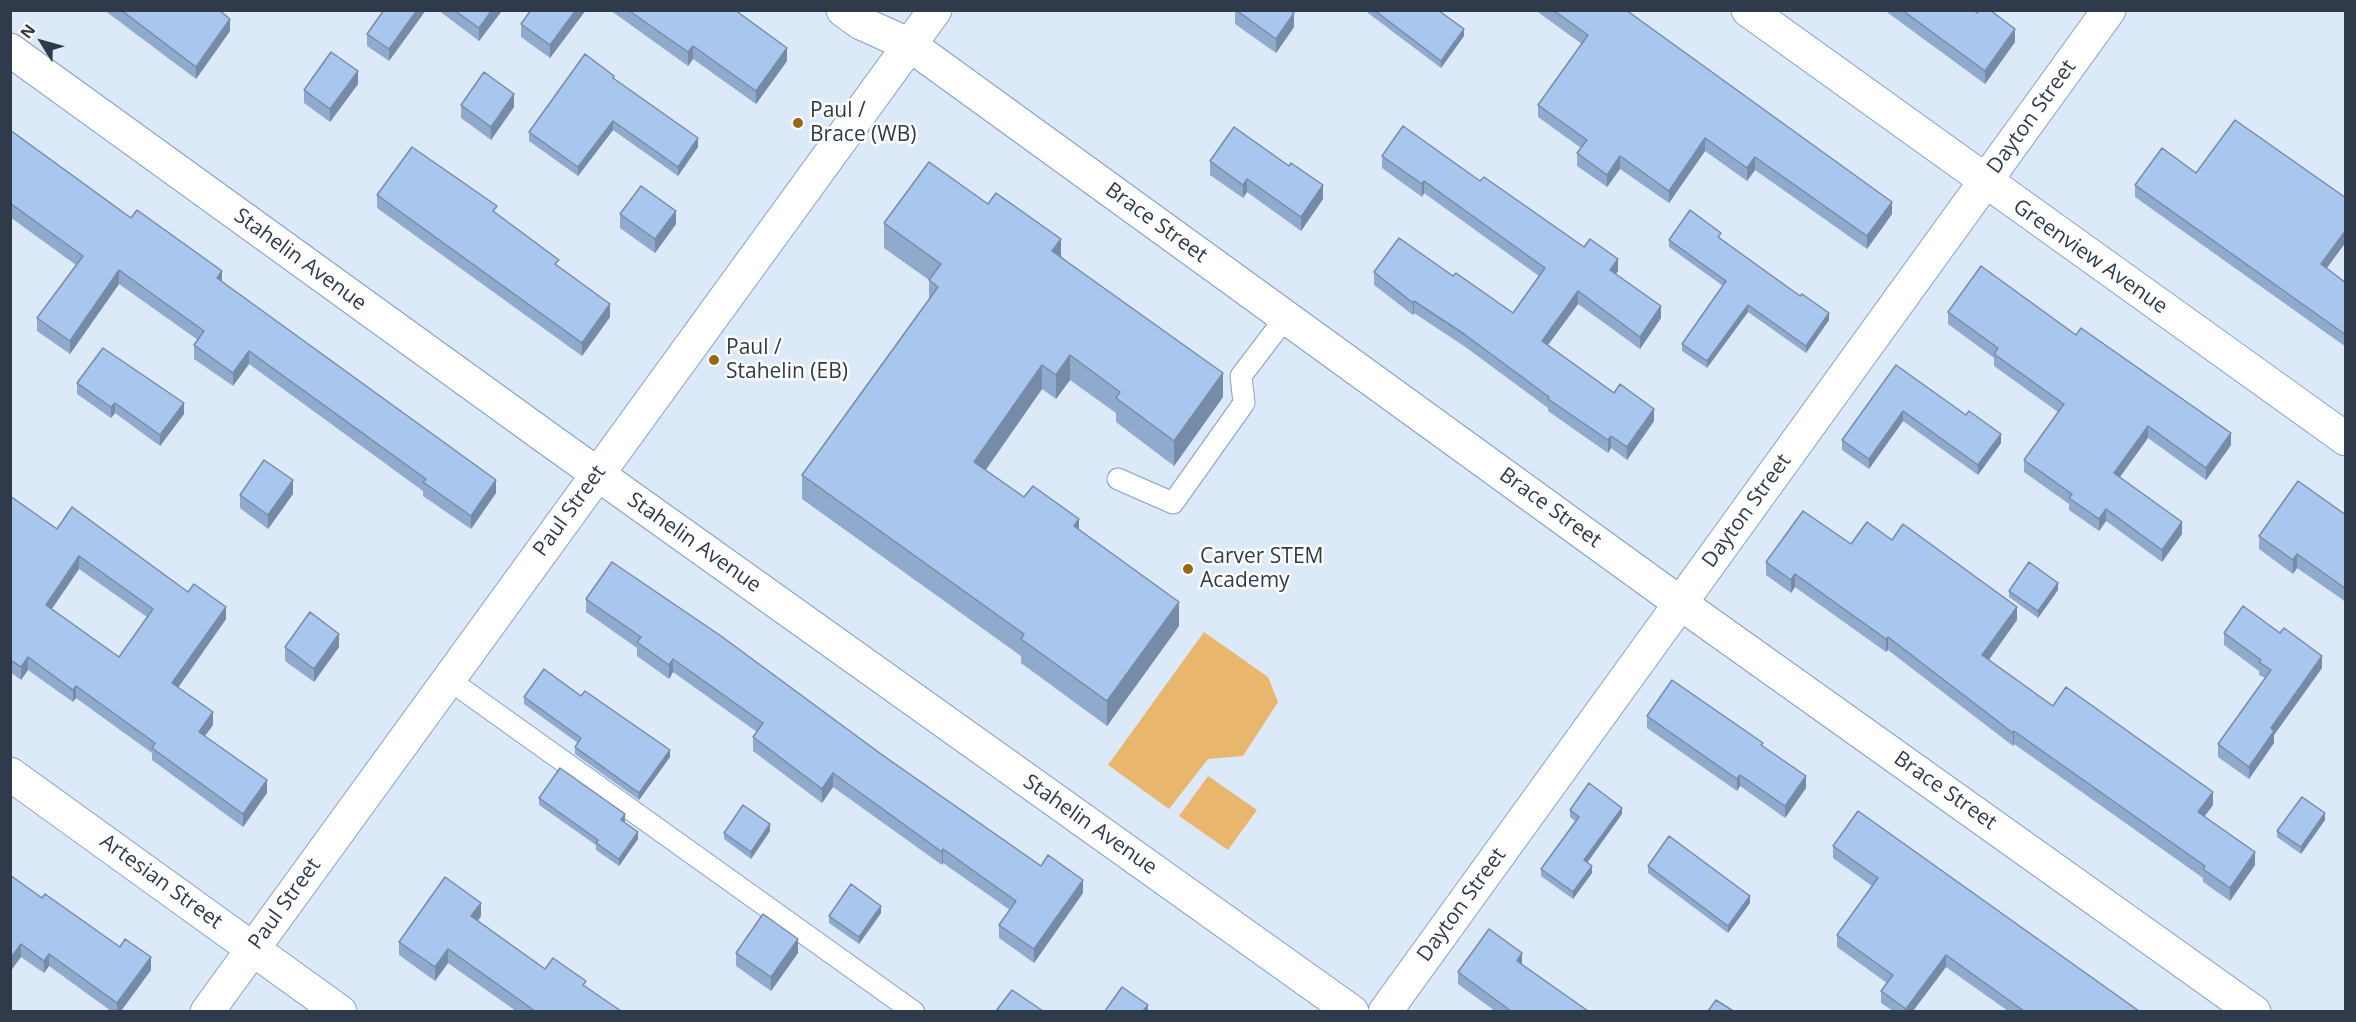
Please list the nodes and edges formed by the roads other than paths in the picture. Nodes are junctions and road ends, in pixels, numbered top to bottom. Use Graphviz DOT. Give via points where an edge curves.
graph roads {
  1 [pos="843,10"];
  2 [pos="935,10"];
  3 [pos="1748,10"];
  4 [pos="2109,10"];
  5 [pos="910,45"];
  6 [pos="10,50"];
  7 [pos="1984,182"];
  8 [pos="1286,317"];
  9 [pos="2346,439"];
  10 [pos="597,474"];
  11 [pos="1118,479"];
  12 [pos="1680,603"];
  13 [pos="448,679"];
  14 [pos="10,774"];
  15 [pos="253,949"];
  16 [pos="207,1011"];
  17 [pos="340,1011"];
  18 [pos="914,1011"];
  19 [pos="1352,1011"];
  20 [pos="1385,1011"];
  21 [pos="2254,1011"];
  1 -- 5 [label="street, Brace Street" via="861,23"];
  2 -- 5 [label="street, Paul Street"];
  3 -- 7 [label="street, Greenview Avenue"];
  4 -- 7 [label="street, Dayton Street"];
  5 -- 8 [label="street, Brace Street"];
  5 -- 10 [label="street, Paul Street"];
  6 -- 10 [label="street, Stahelin Avenue"];
  7 -- 9 [label="street, Greenview Avenue"];
  7 -- 12 [label="street, Dayton Street"];
  8 -- 11 [label="lane" via="1240,376 1244,403 1173,502"];
  8 -- 12 [label="street, Brace Street"];
  10 -- 13 [label="street, Paul Street"];
  10 -- 19 [label="street, Stahelin Avenue"];
  12 -- 20 [label="street, Dayton Street"];
  12 -- 21 [label="street, Brace Street"];
  13 -- 15 [label="street, Paul Street"];
  13 -- 18 [label="lane"];
  14 -- 15 [label="street, Artesian Street"];
  15 -- 16 [label="street, Paul Street"];
  15 -- 17 [label="street, Artesian Street"];
}
